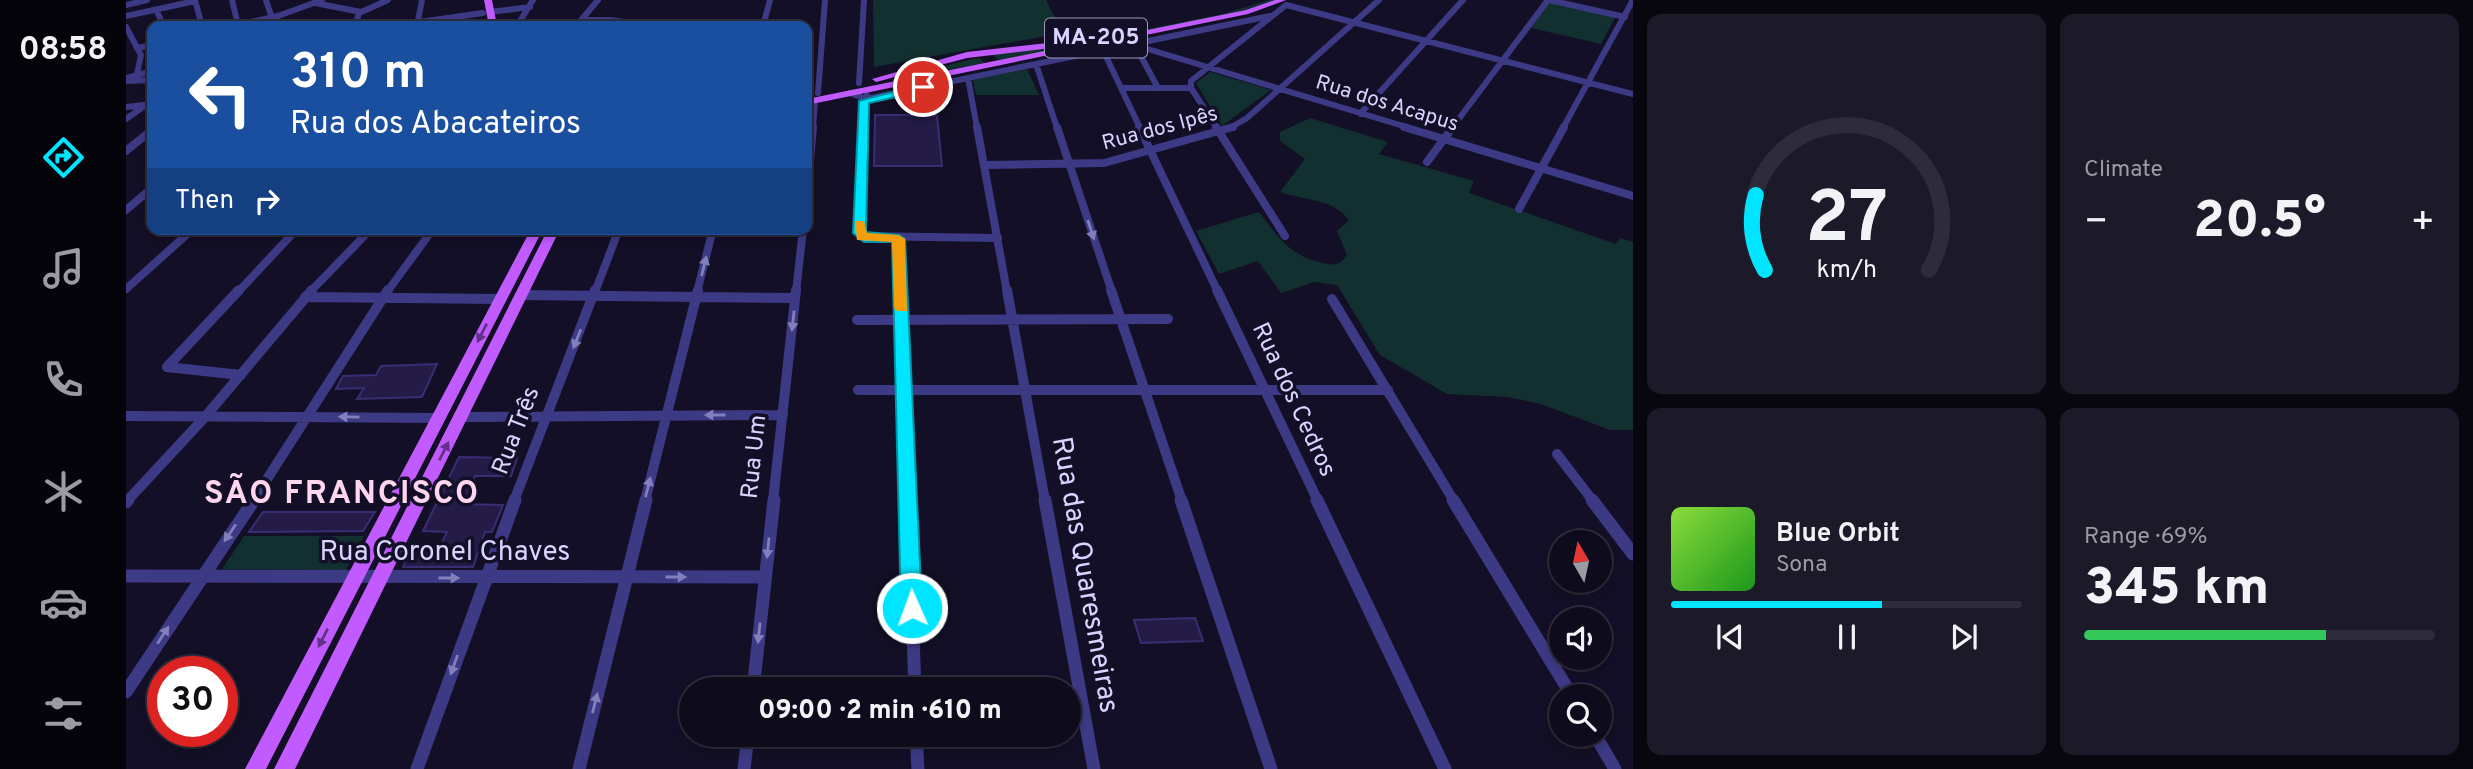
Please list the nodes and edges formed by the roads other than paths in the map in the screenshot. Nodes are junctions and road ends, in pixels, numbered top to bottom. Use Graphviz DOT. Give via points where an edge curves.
graph roads {
  1 [pos="147,0"];
  2 [pos="232,0"];
  3 [pos="266,0"];
  4 [pos="388,0"];
  5 [pos="422,0"];
  6 [pos="480,0"];
  7 [pos="488,0"];
  8 [pos="533,0"];
  9 [pos="598,0"];
  10 [pos="770,0"];
  11 [pos="825,0"];
  12 [pos="864,0"];
  13 [pos="1264,0"];
  14 [pos="1380,0"];
  15 [pos="1463,0"];
  16 [pos="1548,0"];
  17 [pos="1633,0"];
  18 [pos="195,1"];
  19 [pos="319,2"];
  20 [pos="1286,2"];
  21 [pos="304,3"];
  22 [pos="126,5"];
  23 [pos="530,7"];
  24 [pos="156,10"];
  25 [pos="360,12"];
  26 [pos="486,12"];
  27 [pos="126,16"];
  28 [pos="1270,16"];
  29 [pos="1625,17"];
  30 [pos="272,18"];
  31 [pos="582,20"];
  32 [pos="162,21"];
  33 [pos="201,21"];
  34 [pos="235,21"];
  35 [pos="258,21"];
  36 [pos="357,21"];
  37 [pos="418,21"];
  38 [pos="434,21"];
  39 [pos="485,21"];
  40 [pos="490,21"];
  41 [pos="520,21"];
  42 [pos="592,21"];
  43 [pos="764,21"];
  44 [pos="1354,23"];
  45 [pos="126,27"];
  46 [pos="1425,41"];
  47 [pos="1133,45"];
  48 [pos="147,46"];
  49 [pos="137,48"];
  50 [pos="1103,50"];
  51 [pos="1502,60"];
  52 [pos="1036,64"];
  53 [pos="926,67"];
  54 [pos="1207,68"];
  55 [pos="979,69"];
  56 [pos="147,72"];
  57 [pos="137,74"];
  58 [pos="968,78"];
  59 [pos="126,79"];
  60 [pos="147,80"];
  61 [pos="1587,82"];
  62 [pos="1158,88"];
  63 [pos="1191,88"];
  64 [pos="1122,89"];
  65 [pos="1279,90"];
  66 [pos="812,91"];
  67 [pos="864,91"];
  68 [pos="1633,93"];
  69 [pos="812,98"];
  70 [pos="812,98"];
  71 [pos="147,105"];
  72 [pos="147,106"];
  73 [pos="126,107"];
  74 [pos="1360,114"];
  75 [pos="126,119"];
  76 [pos="1220,132"];
  77 [pos="147,134"];
  78 [pos="1446,140"];
  79 [pos="126,150"];
  80 [pos="1151,150"];
  81 [pos="1427,162"];
  82 [pos="986,165"];
  83 [pos="1070,165"];
  84 [pos="1541,168"];
  85 [pos="147,192"];
  86 [pos="1633,196"];
  87 [pos="1519,209"];
  88 [pos="126,210"];
  89 [pos="186,235"];
  90 [pos="291,235"];
  91 [pos="366,235"];
  92 [pos="429,235"];
  93 [pos="534,235"];
  94 [pos="551,235"];
  95 [pos="617,235"];
  96 [pos="712,235"];
  97 [pos="802,235"];
  98 [pos="1285,236"];
  99 [pos="998,238"];
  100 [pos="899,239"];
  101 [pos="126,289"];
  102 [pos="522,295"];
  103 [pos="594,296"];
  104 [pos="305,297"];
  105 [pos="696,297"];
  106 [pos="795,298"];
  107 [pos="382,299"];
  108 [pos="500,299"];
  109 [pos="1332,299"];
  110 [pos="1120,319"];
  111 [pos="1168,319"];
  112 [pos="857,320"];
  113 [pos="902,320"];
  114 [pos="1013,320"];
  115 [pos="241,375"];
  116 [pos="858,390"];
  117 [pos="904,390"];
  118 [pos="1027,390"];
  119 [pos="1143,390"];
  120 [pos="1265,390"];
  121 [pos="1388,390"];
  122 [pos="665,415"];
  123 [pos="783,415"];
  124 [pos="126,416"];
  125 [pos="205,416"];
  126 [pos="310,416"];
  127 [pos="547,416"];
  128 [pos="461,417"];
  129 [pos="438,418"];
  130 [pos="1557,454"];
  131 [pos="126,502"];
  132 [pos="1633,554"];
  133 [pos="126,576"];
  134 [pos="201,576"];
  135 [pos="626,577"];
  136 [pos="765,577"];
  137 [pos="355,578"];
  138 [pos="380,578"];
  139 [pos="485,578"];
  140 [pos="754,677"];
  141 [pos="915,677"];
  142 [pos="1565,684"];
  143 [pos="126,692"];
  144 [pos="747,747"];
  145 [pos="917,747"];
  146 [pos="1602,747"];
  147 [pos="255,769"];
  148 [pos="284,769"];
  149 [pos="417,769"];
  150 [pos="579,769"];
  151 [pos="744,769"];
  152 [pos="918,769"];
  153 [pos="1094,769"];
  154 [pos="1270,769"];
  155 [pos="1445,769"];
  156 [pos="1615,769"];
  1 -- 22 [label="street"];
  2 -- 34 [label="street"];
  3 -- 30 [label="street"];
  4 -- 25 [label="street"];
  5 -- 37 [label="street"];
  6 -- 26 [label="main road"];
  7 -- 26 [label="main road"];
  8 -- 23 [label="street"];
  9 -- 31 [label="street"];
  10 -- 43 [label="street"];
  11 -- 66 [label="street"];
  12 -- 67 [label="street"];
  13 -- 53 [label="main road, MA-205" via="1095,38 975,54"];
  14 -- 44 [label="street, Rua dos Ipês"];
  15 -- 46 [label="street"];
  16 -- 29 [label="street"];
  16 -- 51 [label="street"];
  17 -- 29 [label="street"];
  18 -- 24 [label="street"];
  18 -- 33 [label="street"];
  19 -- 21 [label="street"];
  19 -- 25 [label="street"];
  20 -- 28 [label="street"];
  20 -- 44 [label="street"];
  20 -- 55 [label="main road"];
  21 -- 30 [label="street"];
  23 -- 26 [label="street"];
  23 -- 41 [label="street"];
  24 -- 27 [label="street"];
  24 -- 32 [label="street"];
  25 -- 36 [label="street"];
  26 -- 38 [label="street"];
  26 -- 39 [label="main road"];
  26 -- 40 [label="main road"];
  28 -- 47 [label="street"];
  28 -- 54 [label="street"];
  29 -- 61 [label="street"];
  30 -- 35 [label="street"];
  31 -- 42 [label="street"];
  44 -- 46 [label="street"];
  44 -- 65 [label="street, Rua dos Ipês"];
  45 -- 49 [label="street"];
  46 -- 51 [label="street"];
  46 -- 74 [label="street"];
  47 -- 50 [label="street"];
  47 -- 54 [label="street, Rua dos Acapus"];
  47 -- 62 [label="street"];
  48 -- 49 [label="street"];
  49 -- 57 [label="street" via="141,57"];
  50 -- 52 [label="street"];
  50 -- 64 [label="street, Rua dos Cedros"];
  51 -- 61 [label="street"];
  51 -- 78 [label="street"];
  52 -- 58 [label="street"];
  52 -- 83 [label="street"];
  53 -- 55 [label="main road" via="972,57 992,60"];
  53 -- 67 [label="main road"];
  54 -- 63 [label="street" via="1191,81"];
  54 -- 65 [label="street, Rua dos Acapus"];
  55 -- 67 [label="main road"];
  56 -- 57 [label="street"];
  57 -- 59 [label="street"];
  58 -- 67 [label="street"];
  58 -- 82 [label="street"];
  59 -- 60 [label="street"];
  61 -- 68 [label="street"];
  61 -- 84 [label="street"];
  62 -- 63 [label="street"];
  62 -- 64 [label="street"];
  63 -- 76 [label="street"];
  64 -- 80 [label="street, Rua dos Cedros"];
  65 -- 74 [label="street, Rua dos Acapus"];
  65 -- 76 [label="street, Rua dos Ipês" via="1247,118"];
  67 -- 69 [label="main road"];
  67 -- 70 [label="main road"];
  67 -- 100 [label="street" via="860,236"];
  71 -- 73 [label="street"];
  72 -- 75 [label="street"];
  74 -- 78 [label="street, Rua dos Acapus"];
  76 -- 80 [label="street, Rua dos Ipês"];
  76 -- 98 [label="street"];
  77 -- 79 [label="street"];
  78 -- 81 [label="street"];
  78 -- 84 [label="street, Rua dos Acapus"];
  80 -- 83 [label="street, Rua dos Ipês" via="1104,163"];
  80 -- 120 [label="street, Rua dos Cedros"];
  82 -- 83 [label="street, Rua dos Ipês"];
  82 -- 99 [label="street"];
  83 -- 110 [label="street, one-way"];
  84 -- 86 [label="street, Rua dos Acapus"];
  84 -- 87 [label="street"];
  85 -- 88 [label="street"];
  89 -- 101 [label="street"];
  90 -- 115 [label="street" via="167,367"];
  91 -- 104 [label="street"];
  92 -- 107 [label="street"];
  93 -- 108 [label="main road"];
  94 -- 102 [label="main road"];
  95 -- 103 [label="street, Rua Três"];
  105 -- 96 [label="street, one-way"];
  97 -- 106 [label="street, Rua Um"];
  99 -- 100 [label="street"];
  99 -- 114 [label="street"];
  100 -- 113 [label="street"];
  102 -- 103 [label="street"];
  102 -- 128 [label="main road"];
  103 -- 105 [label="street"];
  103 -- 127 [label="street, Rua Três, one-way"];
  104 -- 107 [label="street"];
  104 -- 115 [label="street"];
  105 -- 106 [label="street"];
  105 -- 122 [label="street"];
  106 -- 123 [label="street, Rua Um, one-way"];
  107 -- 108 [label="street"];
  107 -- 126 [label="street"];
  108 -- 129 [label="main road, one-way"];
  109 -- 121 [label="street"];
  110 -- 111 [label="street"];
  110 -- 114 [label="street"];
  110 -- 119 [label="street"];
  112 -- 113 [label="street"];
  113 -- 114 [label="street"];
  113 -- 117 [label="street"];
  114 -- 118 [label="street"];
  115 -- 125 [label="street"];
  116 -- 117 [label="street"];
  117 -- 118 [label="street"];
  117 -- 141 [label="street"];
  118 -- 119 [label="street"];
  118 -- 153 [label="street, Rua das Quaresmeiras"];
  119 -- 120 [label="street"];
  119 -- 154 [label="street"];
  120 -- 121 [label="street"];
  120 -- 155 [label="street, Rua dos Cedros"];
  121 -- 142 [label="street"];
  123 -- 122 [label="street, one-way"];
  122 -- 127 [label="street"];
  135 -- 122 [label="street, one-way"];
  123 -- 136 [label="street, Rua Um, one-way"];
  124 -- 125 [label="street"];
  125 -- 126 [label="street"];
  125 -- 131 [label="street"];
  129 -- 126 [label="street, one-way"];
  126 -- 134 [label="street, one-way"];
  127 -- 128 [label="street"];
  127 -- 139 [label="street, Rua Três"];
  138 -- 128 [label="main road, one-way"];
  129 -- 137 [label="main road"];
  130 -- 132 [label="street"];
  133 -- 134 [label="street, Rua Coronel Chaves"];
  134 -- 137 [label="street, Rua Coronel Chaves"];
  143 -- 134 [label="street, one-way"];
  135 -- 136 [label="street, Rua Coronel Chaves, one-way"];
  135 -- 139 [label="street, Rua Coronel Chaves"];
  150 -- 135 [label="street, one-way"];
  136 -- 140 [label="street, Rua Um, one-way"];
  137 -- 138 [label="street, Rua Coronel Chaves"];
  137 -- 147 [label="main road, one-way"];
  138 -- 139 [label="street, Rua Coronel Chaves, one-way"];
  138 -- 148 [label="main road"];
  139 -- 149 [label="street, Rua Três, one-way"];
  144 -- 151 [label="street"];
  145 -- 152 [label="street"];
  146 -- 156 [label="street"];
}
